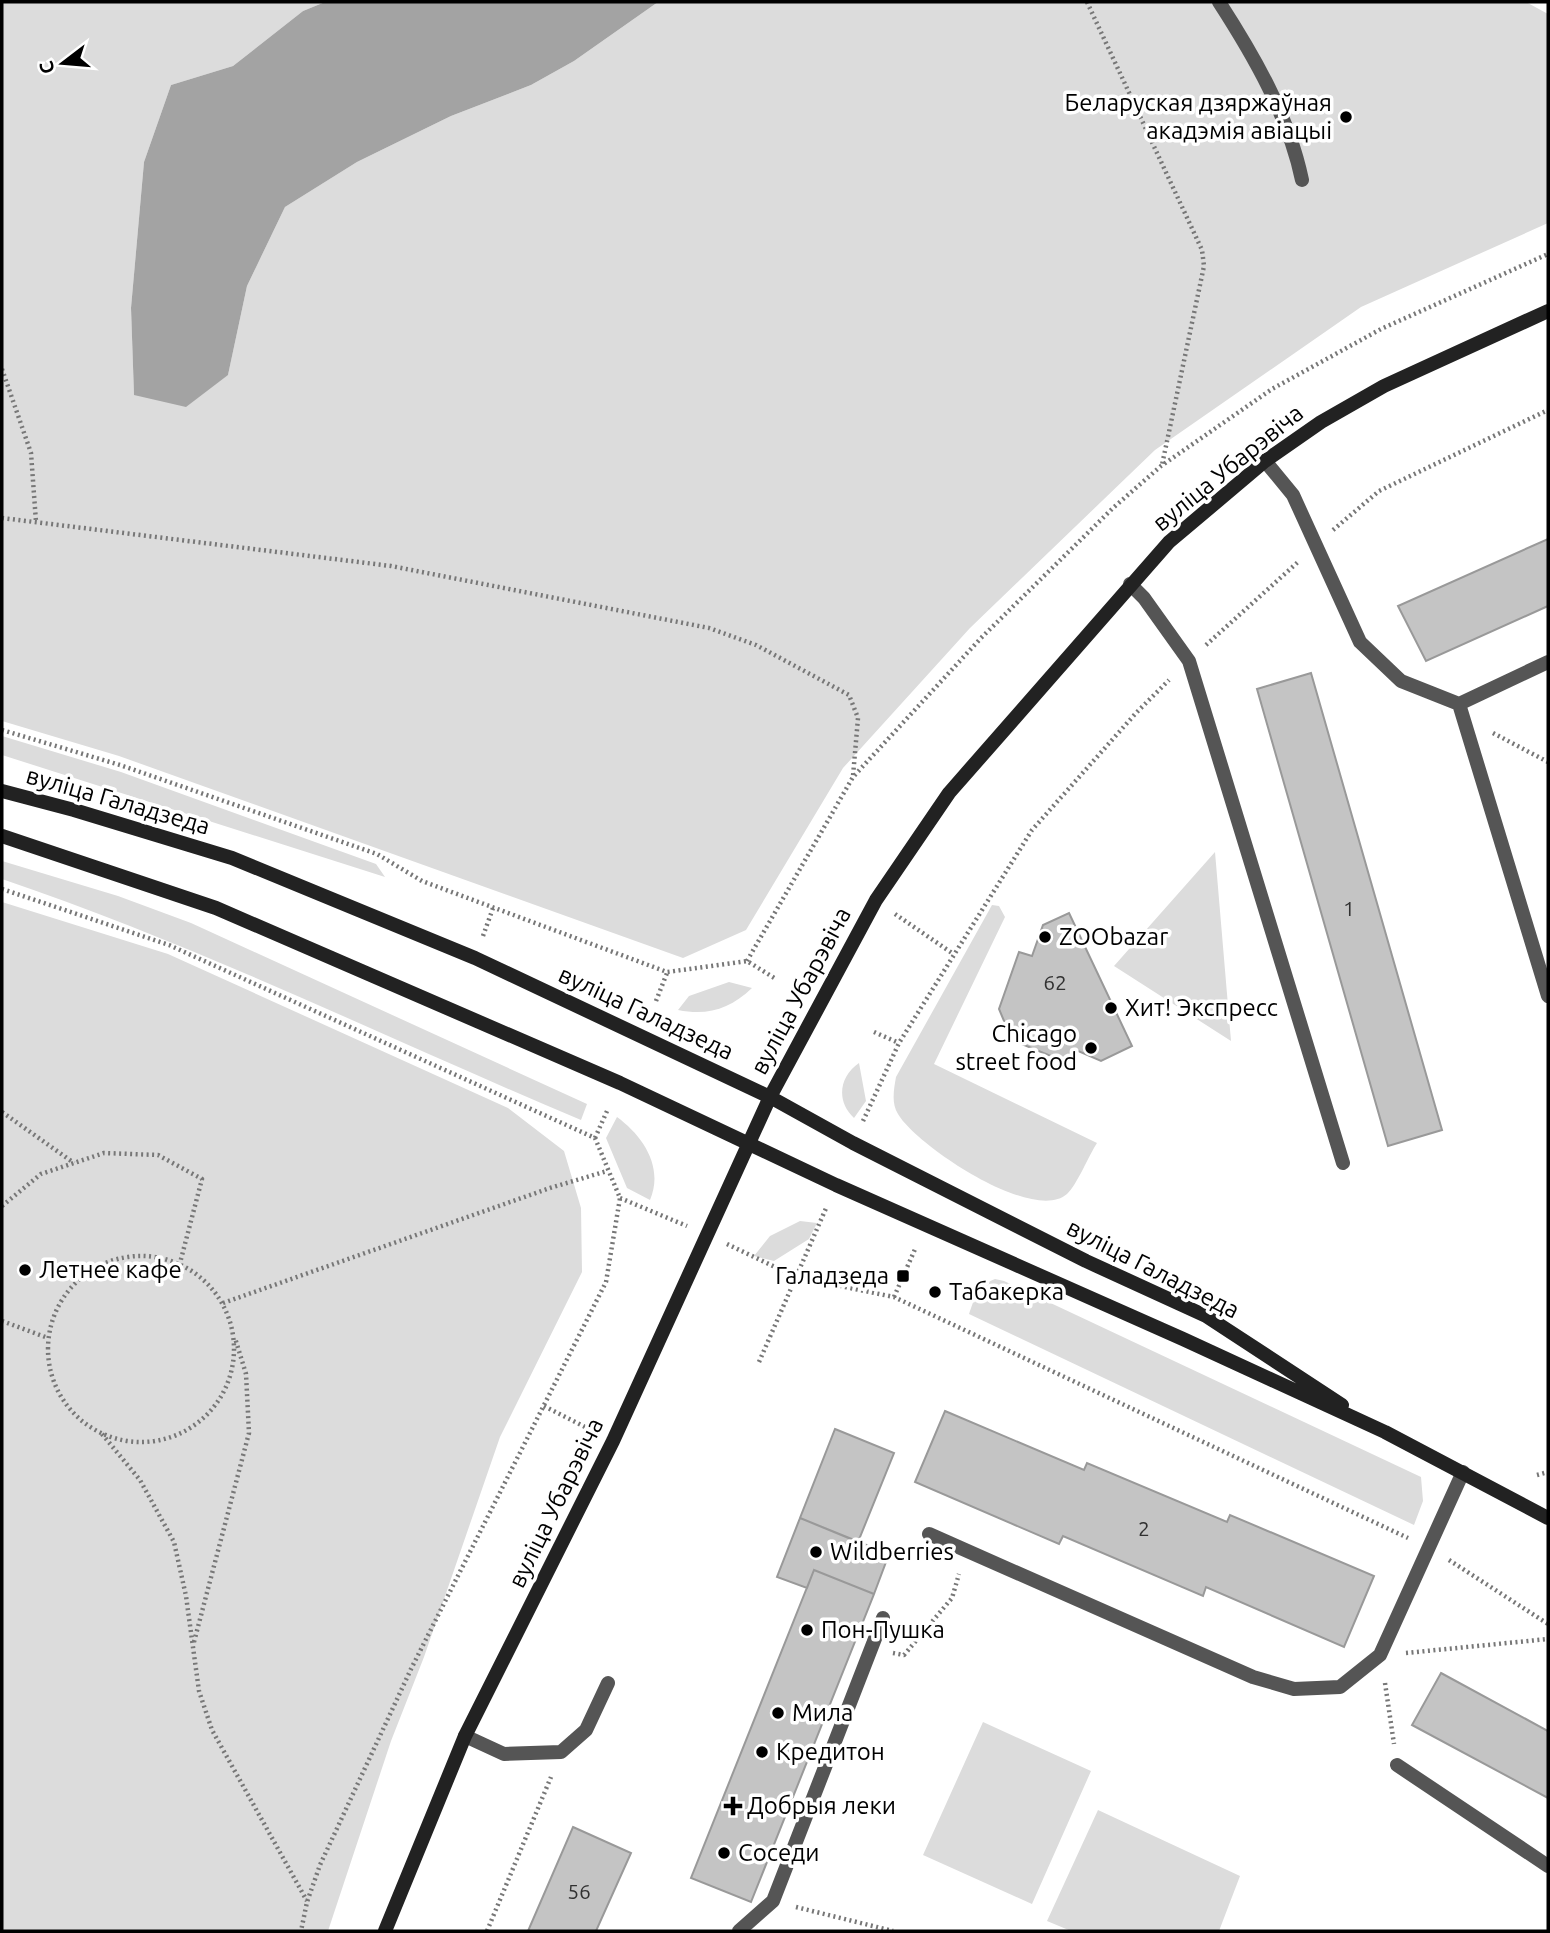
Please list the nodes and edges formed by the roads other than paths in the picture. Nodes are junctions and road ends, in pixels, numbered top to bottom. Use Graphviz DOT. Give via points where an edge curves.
graph roads {
  1 [pos="1219,2"];
  2 [pos="1302,180"];
  3 [pos="1548,311"];
  4 [pos="1265,461"];
  5 [pos="1130,584"];
  6 [pos="1548,662"];
  7 [pos="1461,711"];
  8 [pos="2,792"];
  9 [pos="2,836"];
  10 [pos="1548,996"];
  11 [pos="770,1097"];
  12 [pos="749,1142"];
  13 [pos="1343,1163"];
  14 [pos="1385,1432"];
  15 [pos="1463,1472"];
  16 [pos="1548,1518"];
  17 [pos="929,1534"];
  18 [pos="883,1618"];
  19 [pos="608,1683"];
  20 [pos="465,1736"];
  21 [pos="1397,1765"];
  22 [pos="1548,1866"];
  23 [pos="385,1931"];
  24 [pos="739,1931"];
  1 -- 2 [label="lane" via="1295,145"];
  3 -- 4 [label="main road, вуліца Убарэвіча" via="1384,386"];
  4 -- 5 [label="main road, вуліца Убарэвіча" via="1169,542"];
  4 -- 7 [label="lane" via="1293,495 1360,642 1401,681"];
  5 -- 11 [label="main road, вуліца Убарэвіча" via="949,793 876,900"];
  5 -- 13 [label="lane" via="1189,661"];
  6 -- 7 [label="lane"];
  7 -- 10 [label="lane"];
  8 -- 11 [label="main road, вуліца Галадзеда" via="232,858 475,958"];
  9 -- 12 [label="main road, вуліца Галадзеда" via="216,908"];
  11 -- 12 [label="main road, вуліца Убарэвіча"];
  11 -- 14 [label="main road, вуліца Галадзеда" via="1086,1261 1206,1316"];
  12 -- 14 [label="main road, вуліца Галадзеда"];
  12 -- 20 [label="main road, вуліца Убарэвіча" via="613,1441"];
  14 -- 15 [label="main road, вуліца Галадзеда"];
  15 -- 16 [label="main road, вуліца Галадзеда"];
  15 -- 17 [label="lane" via="1380,1655 1340,1687 1294,1689 1252,1678"];
  18 -- 24 [label="lane" via="773,1901"];
  19 -- 20 [label="lane" via="586,1730 561,1752 504,1754"];
  20 -- 23 [label="main road, вуліца Убарэвіча"];
  21 -- 22 [label="lane"];
}
